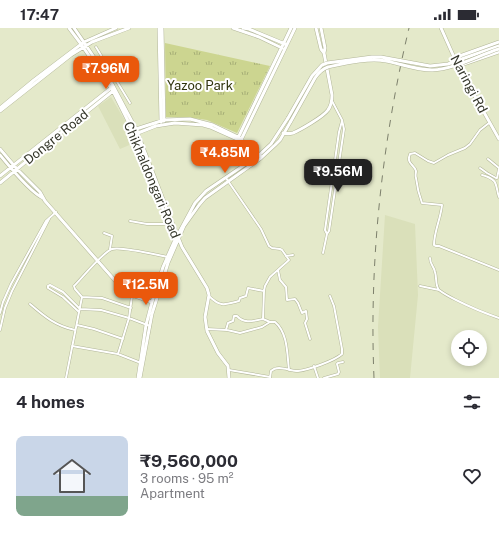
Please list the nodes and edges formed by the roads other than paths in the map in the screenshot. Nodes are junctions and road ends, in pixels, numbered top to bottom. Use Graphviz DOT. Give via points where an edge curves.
graph roads {
  1 [pos="69,28"];
  2 [pos="74,28"];
  3 [pos="116,28"];
  4 [pos="129,28"];
  5 [pos="159,28"];
  6 [pos="162,28"];
  7 [pos="234,28"];
  8 [pos="242,28"];
  9 [pos="291,28"];
  10 [pos="295,28"];
  11 [pos="316,28"];
  12 [pos="321,28"];
  13 [pos="440,28"];
  14 [pos="252,29"];
  15 [pos="499,42"];
  16 [pos="285,44"];
  17 [pos="84,45"];
  18 [pos="499,46"];
  19 [pos="96,47"];
  20 [pos="283,49"];
  21 [pos="499,50"];
  22 [pos="324,53"];
  23 [pos="454,58"];
  24 [pos="458,66"];
  25 [pos="112,89"];
  26 [pos="332,101"];
  27 [pos="130,103"];
  28 [pos="0,109"];
  29 [pos="162,120"];
  30 [pos="289,120"];
  31 [pos="342,120"];
  32 [pos="490,123"];
  33 [pos="163,125"];
  34 [pos="136,129"];
  35 [pos="132,130"];
  36 [pos="280,130"];
  37 [pos="138,133"];
  38 [pos="284,133"];
  39 [pos="135,135"];
  40 [pos="239,139"];
  41 [pos="499,139"];
  42 [pos="0,149"];
  43 [pos="0,155"];
  44 [pos="258,158"];
  45 [pos="488,159"];
  46 [pos="14,165"];
  47 [pos="10,168"];
  48 [pos="480,168"];
  49 [pos="499,168"];
  50 [pos="17,169"];
  51 [pos="14,172"];
  52 [pos="482,175"];
  53 [pos="0,176"];
  54 [pos="496,178"];
  55 [pos="227,179"];
  56 [pos="495,182"];
  57 [pos="0,183"];
  58 [pos="332,186"];
  59 [pos="336,187"];
  60 [pos="499,197"];
  61 [pos="43,198"];
  62 [pos="56,212"];
  63 [pos="130,221"];
  64 [pos="168,224"];
  65 [pos="104,233"];
  66 [pos="327,234"];
  67 [pos="38,239"];
  68 [pos="177,239"];
  69 [pos="110,249"];
  70 [pos="323,253"];
  71 [pos="293,255"];
  72 [pos="286,256"];
  73 [pos="168,257"];
  74 [pos="430,258"];
  75 [pos="97,261"];
  76 [pos="278,270"];
  77 [pos="499,270"];
  78 [pos="18,272"];
  79 [pos="21,274"];
  80 [pos="420,286"];
  81 [pos="56,288"];
  82 [pos="439,290"];
  83 [pos="264,291"];
  84 [pos="54,292"];
  85 [pos="132,295"];
  86 [pos="209,295"];
  87 [pos="330,296"];
  88 [pos="82,297"];
  89 [pos="152,302"];
  90 [pos="30,304"];
  91 [pos="131,308"];
  92 [pos="79,311"];
  93 [pos="0,313"];
  94 [pos="129,318"];
  95 [pos="263,318"];
  96 [pos="499,318"];
  97 [pos="1,320"];
  98 [pos="270,322"];
  99 [pos="76,325"];
  100 [pos="148,325"];
  101 [pos="207,329"];
  102 [pos="0,330"];
  103 [pos="76,330"];
  104 [pos="226,330"];
  105 [pos="122,339"];
  106 [pos="310,339"];
  107 [pos="72,346"];
  108 [pos="118,354"];
  109 [pos="344,362"];
  110 [pos="142,363"];
  111 [pos="314,366"];
  112 [pos="229,370"];
  113 [pos="289,370"];
  114 [pos="66,378"];
  115 [pos="140,378"];
  116 [pos="229,378"];
  117 [pos="270,378"];
  118 [pos="318,378"];
  119 [pos="324,378"];
  1 -- 17 [label="street, Chikhaldongari Road"];
  2 -- 17 [label="street, Chikhaldongari Road"];
  3 -- 17 [label="street"];
  4 -- 17 [label="street"];
  5 -- 29 [label="street"];
  6 -- 29 [label="street"];
  7 -- 20 [label="street"];
  8 -- 14 [label="street"];
  9 -- 16 [label="street"];
  10 -- 16 [label="street"];
  11 -- 22 [label="street" via="320,49"];
  12 -- 22 [label="street"];
  13 -- 23 [label="street, Naringi Rd"];
  14 -- 16 [label="street"];
  15 -- 23 [label="street"];
  16 -- 20 [label="street"];
  17 -- 25 [label="street, Chikhaldongari Road"];
  17 -- 28 [label="street" via="34,80"];
  17 -- 34 [label="street, Chikhaldongari Road" via="112,84"];
  18 -- 30 [label="street, bridge" via="459,60 430,66 372,56 322,65 312,76"];
  19 -- 27 [label="street"];
  20 -- 40 [label="street"];
  21 -- 24 [label="street"];
  21 -- 30 [label="street, bridge" via="448,67 430,70 375,60 328,67 315,78"];
  22 -- 26 [label="street"];
  23 -- 24 [label="street, Naringi Rd"];
  24 -- 32 [label="street, Naringi Rd"];
  25 -- 35 [label="street, Chikhaldongari Road"];
  25 -- 46 [label="street, Dongre Road"];
  25 -- 50 [label="street, Dongre Road"];
  26 -- 31 [label="street"];
  26 -- 38 [label="street" via="328,110 316,120 294,133"];
  29 -- 33 [label="street"];
  29 -- 34 [label="street"];
  29 -- 40 [label="street" via="190,120 213,125"];
  30 -- 36 [label="street"];
  30 -- 38 [label="street"];
  31 -- 58 [label="street" via="338,132"];
  31 -- 59 [label="street" via="344,129"];
  32 -- 41 [label="street, Naringi Rd"];
  32 -- 77 [label="street" via="480,130 465,148 434,163 415,153 410,154 409,159 416,170 422,204 442,205 434,246"];
  33 -- 37 [label="street"];
  33 -- 40 [label="street" via="203,125"];
  34 -- 35 [label="street"];
  34 -- 37 [label="street, Chikhaldongari Road"];
  35 -- 39 [label="street, Chikhaldongari Road"];
  36 -- 38 [label="street"];
  36 -- 44 [label="street" via="272,144"];
  37 -- 39 [label="street"];
  37 -- 68 [label="street, Chikhaldongari Road"];
  38 -- 44 [label="street" via="275,145"];
  39 -- 64 [label="street, Chikhaldongari Road"];
  40 -- 44 [label="street"];
  42 -- 46 [label="street"];
  43 -- 47 [label="street"];
  44 -- 55 [label="street"];
  45 -- 49 [label="street"];
  46 -- 47 [label="street, Dongre Road"];
  46 -- 50 [label="street"];
  47 -- 51 [label="street"];
  47 -- 53 [label="street, Dongre Road"];
  48 -- 54 [label="street"];
  49 -- 54 [label="street"];
  50 -- 51 [label="street, Dongre Road"];
  50 -- 61 [label="street"];
  51 -- 57 [label="street, Dongre Road"];
  51 -- 61 [label="street"];
  52 -- 56 [label="street"];
  54 -- 56 [label="street"];
  55 -- 68 [label="street" via="206,191 195,203"];
  55 -- 72 [label="street" via="269,246 280,249"];
  56 -- 60 [label="street"];
  58 -- 59 [label="street"];
  58 -- 66 [label="street"];
  59 -- 66 [label="street"];
  61 -- 62 [label="street"];
  62 -- 67 [label="street" via="46,221"];
  62 -- 75 [label="street"];
  63 -- 64 [label="street"];
  64 -- 68 [label="street, Chikhaldongari Road"];
  65 -- 69 [label="street" via="112,236"];
  66 -- 70 [label="street"];
  67 -- 78 [label="street"];
  67 -- 79 [label="street"];
  68 -- 73 [label="street"];
  68 -- 86 [label="street, Chikhaldongari Road" via="206,285"];
  68 -- 100 [label="street"];
  69 -- 73 [label="street" via="119,248"];
  69 -- 75 [label="street"];
  71 -- 72 [label="street"];
  72 -- 76 [label="street" via="289,260"];
  73 -- 89 [label="street"];
  74 -- 82 [label="street"];
  75 -- 85 [label="street"];
  75 -- 88 [label="street" via="74,286"];
  76 -- 83 [label="street" via="270,277"];
  76 -- 106 [label="street" via="288,300 296,299 302,312 306,311 305,322"];
  78 -- 79 [label="street"];
  78 -- 93 [label="street"];
  79 -- 97 [label="street"];
  80 -- 82 [label="street"];
  81 -- 84 [label="street"];
  81 -- 84 [label="street" via="48,286"];
  81 -- 92 [label="street" via="67,295"];
  82 -- 96 [label="street"];
  83 -- 86 [label="street" via="248,288 246,296 240,298 239,302 224,305"];
  83 -- 95 [label="street"];
  84 -- 92 [label="street"];
  85 -- 89 [label="street"];
  85 -- 91 [label="street"];
  86 -- 101 [label="street" via="205,316"];
  87 -- 111 [label="street" via="342,353 335,360"];
  88 -- 91 [label="street" via="102,298"];
  88 -- 92 [label="street"];
  89 -- 100 [label="street"];
  90 -- 103 [label="street" via="49,320"];
  91 -- 94 [label="street"];
  92 -- 94 [label="street" via="101,310"];
  92 -- 99 [label="street"];
  94 -- 100 [label="street"];
  94 -- 105 [label="street"];
  95 -- 98 [label="street"];
  95 -- 104 [label="street" via="253,322 234,316"];
  97 -- 102 [label="street"];
  98 -- 104 [label="street" via="240,333"];
  98 -- 113 [label="street" via="275,322 282,330"];
  99 -- 103 [label="street"];
  99 -- 105 [label="street"];
  100 -- 110 [label="street"];
  101 -- 104 [label="street"];
  101 -- 112 [label="street"];
  103 -- 107 [label="street"];
  105 -- 108 [label="street"];
  107 -- 108 [label="street"];
  107 -- 114 [label="street"];
  108 -- 110 [label="street"];
  109 -- 119 [label="street" via="337,364 338,374"];
  110 -- 115 [label="street"];
  111 -- 113 [label="street" via="298,371"];
  111 -- 118 [label="street"];
  112 -- 116 [label="street"];
  112 -- 117 [label="street"];
  113 -- 117 [label="street" via="274,368 271,370"];
}
